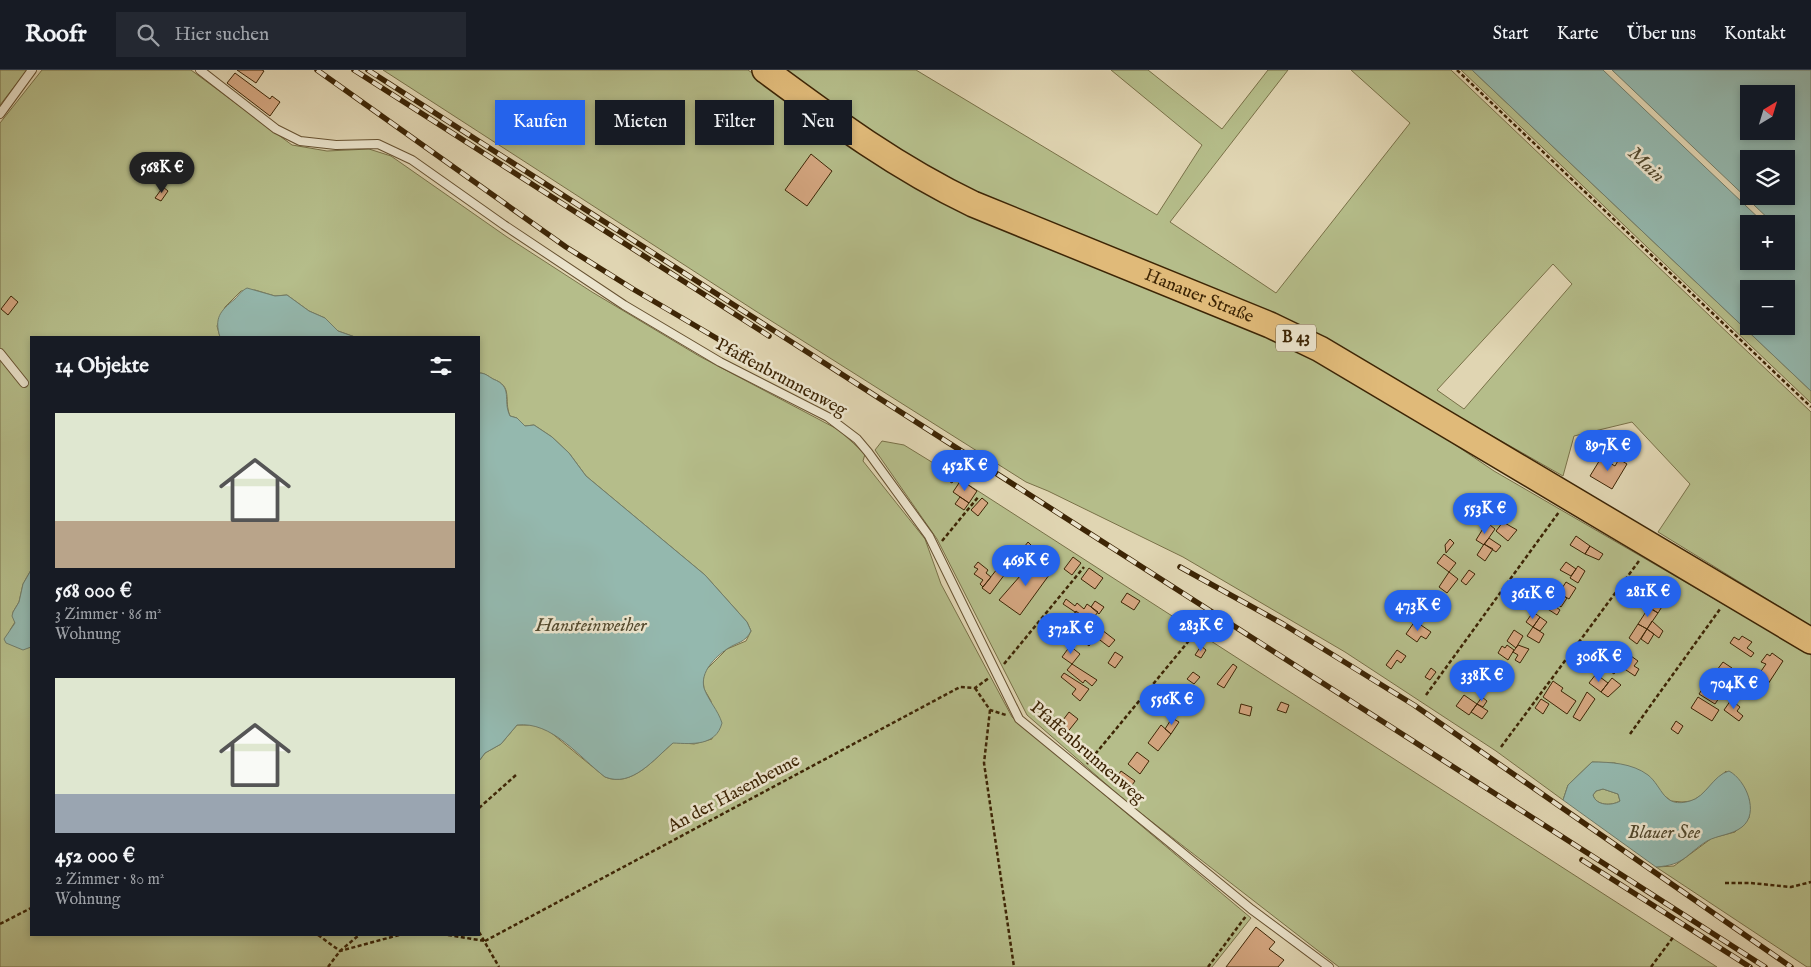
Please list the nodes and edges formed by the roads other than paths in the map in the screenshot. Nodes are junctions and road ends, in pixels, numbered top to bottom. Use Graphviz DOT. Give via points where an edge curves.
graph roads {
  1 [pos="32,70"];
  2 [pos="200,70"];
  3 [pos="765,70"];
  4 [pos="0,114"];
  5 [pos="0,353"];
  6 [pos="24,383"];
  7 [pos="1811,641"];
  8 [pos="1329,967"];
  1 -- 4 [label="lane"];
  2 -- 8 [label="lane, Pfaffenbrunnenweg" via="276,128 300,141 336,145 378,144 412,160 504,226 624,305 720,362 828,417 857,439 937,548 1019,719 1251,909"];
  3 -- 7 [label="main road, Hanauer Straße / B 43" via="849,132 931,183 973,204 1270,325 1357,370"];
  5 -- 6 [label="lane"];
}
